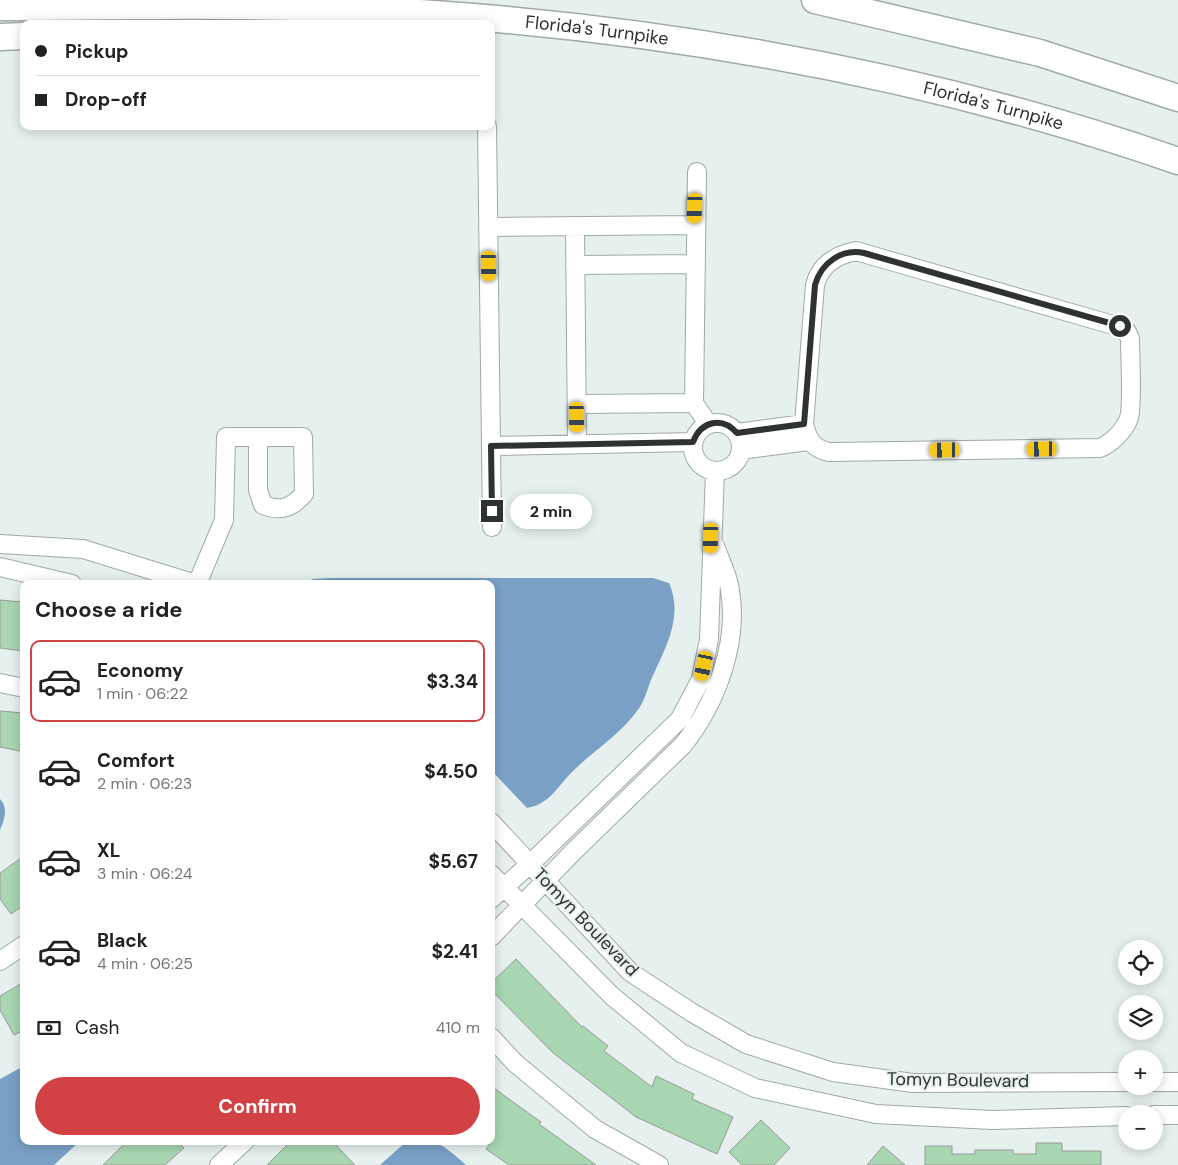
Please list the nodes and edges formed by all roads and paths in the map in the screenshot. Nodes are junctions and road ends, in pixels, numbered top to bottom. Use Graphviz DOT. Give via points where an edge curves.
graph roads {
  1 [pos="815,0"];
  2 [pos="0,7"];
  3 [pos="293,7"];
  4 [pos="249,20"];
  5 [pos="492,20"];
  6 [pos="495,20"];
  7 [pos="20,36"];
  8 [pos="0,37"];
  9 [pos="1178,98"];
  10 [pos="487,130"];
  11 [pos="1178,161"];
  12 [pos="697,172"];
  13 [pos="695,225"];
  14 [pos="575,226"];
  15 [pos="488,227"];
  16 [pos="695,264"];
  17 [pos="575,265"];
  18 [pos="694,403"];
  19 [pos="577,404"];
  20 [pos="708,424"];
  21 [pos="806,432"];
  22 [pos="258,437"];
  23 [pos="693,442"];
  24 [pos="739,442"];
  25 [pos="577,444"];
  26 [pos="491,446"];
  27 [pos="715,471"];
  28 [pos="492,527"];
  29 [pos="711,538"];
  30 [pos="0,544"];
  31 [pos="0,567"];
  32 [pos="55,580"];
  33 [pos="187,580"];
  34 [pos="199,580"];
  35 [pos="0,683"];
  36 [pos="20,687"];
  37 [pos="680,719"];
  38 [pos="695,731"];
  39 [pos="495,826"];
  40 [pos="530,864"];
  41 [pos="546,882"];
  42 [pos="498,893"];
  43 [pos="523,906"];
  44 [pos="495,933"];
  45 [pos="20,948"];
  46 [pos="0,961"];
  47 [pos="495,1041"];
  48 [pos="1118,1082"];
  49 [pos="1163,1082"];
  50 [pos="1178,1082"];
  51 [pos="1163,1115"];
  52 [pos="1178,1115"];
  53 [pos="1118,1116"];
  54 [pos="241,1145"];
  55 [pos="219,1165"];
  56 [pos="659,1165"];
  1 -- 9 [label="highway" via="1040,53"];
  2 -- 3 [label="highway, Florida's Turnpike"];
  3 -- 4 [label="highway"];
  3 -- 5 [label="highway, Florida's Turnpike"];
  6 -- 11 [label="highway, Florida's Turnpike" via="567,26 797,61 958,96"];
  7 -- 8 [label="highway"];
  10 -- 15 [label="street"];
  12 -- 13 [label="street"];
  13 -- 14 [label="street"];
  13 -- 16 [label="street"];
  14 -- 15 [label="street"];
  14 -- 17 [label="street"];
  15 -- 26 [label="street"];
  16 -- 17 [label="street"];
  16 -- 18 [label="street"];
  17 -- 19 [label="street"];
  18 -- 19 [label="street"];
  18 -- 20 [label="street"];
  19 -- 25 [label="street"];
  20 -- 23 [label="street" via="701,428"];
  20 -- 24 [label="street" via="723,423"];
  21 -- 21 [label="street" via="818,450 829,452 1100,448 1109,444 1129,417 1130,339 1120,326 864,253 846,253 829,262 818,274 815,285"];
  21 -- 24 [label="street"];
  22 -- 34 [label="street" via="226,437 224,520"];
  23 -- 25 [label="street"];
  23 -- 27 [label="street" via="695,457 700,464"];
  24 -- 27 [label="street" via="736,462"];
  25 -- 26 [label="street"];
  26 -- 28 [label="street"];
  27 -- 29 [label="street"];
  29 -- 37 [label="street" via="709,639 701,680"];
  29 -- 38 [label="street" via="730,588 731,636 716,689"];
  30 -- 33 [label="street" via="83,549"];
  31 -- 32 [label="street"];
  35 -- 36 [label="street"];
  37 -- 38 [label="street"];
  37 -- 40 [label="street"];
  38 -- 41 [label="street"];
  39 -- 40 [label="street, Tomyn Boulevard"];
  40 -- 41 [label="street, Tomyn Boulevard"];
  40 -- 42 [label="street"];
  41 -- 43 [label="street"];
  41 -- 48 [label="street, Tomyn Boulevard" via="630,972 746,1044 833,1072 913,1082"];
  42 -- 43 [label="street, Tomyn Boulevard"];
  43 -- 44 [label="street"];
  43 -- 53 [label="street, Tomyn Boulevard" via="612,996 681,1053 755,1088 876,1114 992,1120"];
  45 -- 46 [label="street"];
  47 -- 56 [label="street" via="515,1063 595,1129"];
  49 -- 50 [label="street"];
  51 -- 52 [label="street"];
  54 -- 55 [label="street"];
}
